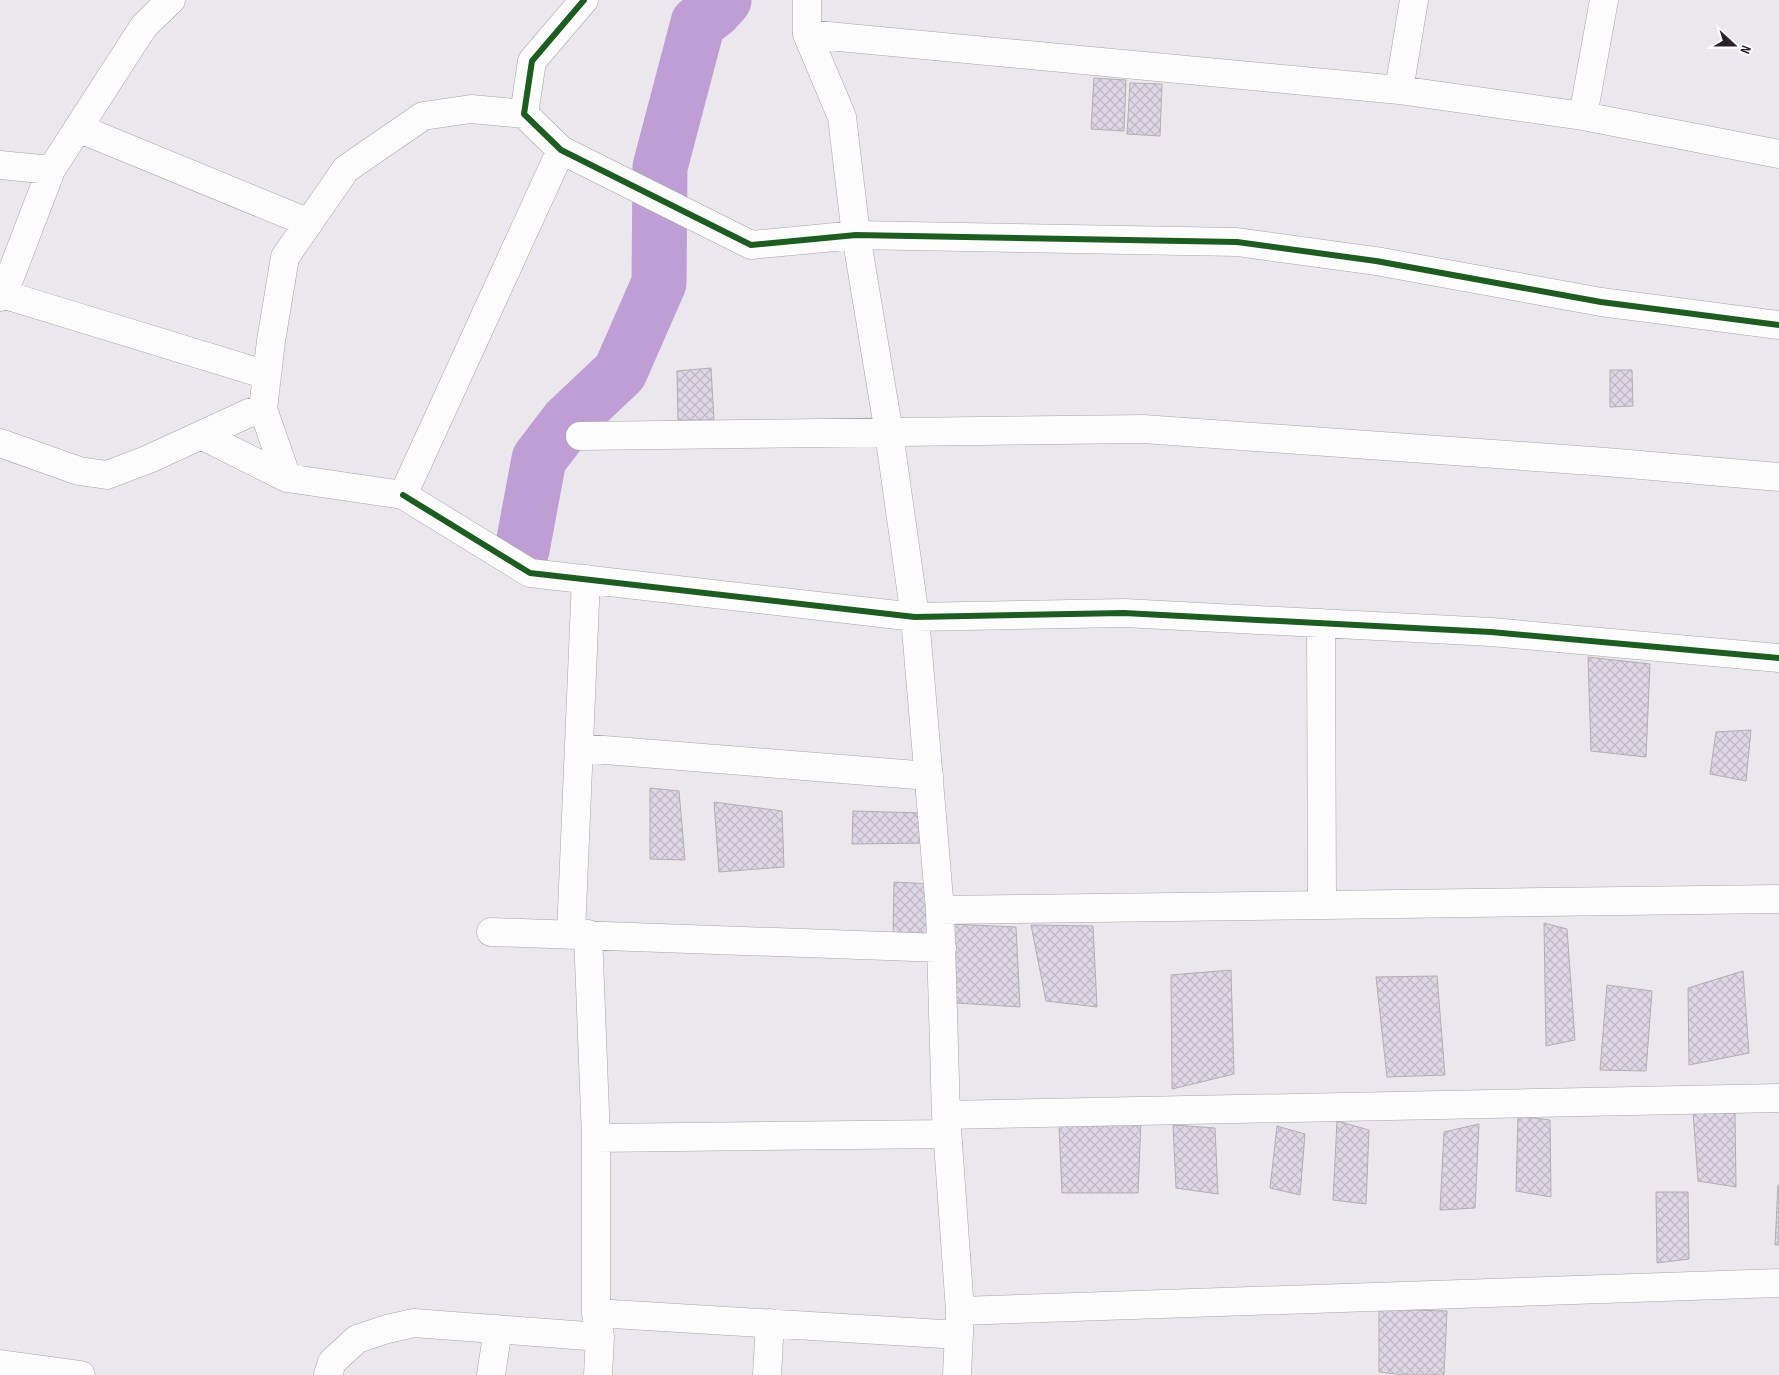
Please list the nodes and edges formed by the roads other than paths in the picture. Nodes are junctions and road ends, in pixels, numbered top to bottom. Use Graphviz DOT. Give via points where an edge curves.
graph roads {
  1 [pos="171,0"];
  2 [pos="584,0"];
  3 [pos="807,0"];
  4 [pos="1414,0"];
  5 [pos="1604,0"];
  6 [pos="807,34"];
  7 [pos="1400,90"];
  8 [pos="524,114"];
  9 [pos="1583,116"];
  10 [pos="78,128"];
  11 [pos="562,151"];
  12 [pos="1779,154"];
  13 [pos="0,165"];
  14 [pos="51,170"];
  15 [pos="309,223"];
  16 [pos="856,235"];
  17 [pos="1,295"];
  18 [pos="1779,325"];
  19 [pos="267,375"];
  20 [pos="263,410"];
  21 [pos="889,433"];
  22 [pos="201,435"];
  23 [pos="580,436"];
  24 [pos="0,443"];
  25 [pos="1779,477"];
  26 [pos="286,478"];
  27 [pos="404,495"];
  28 [pos="586,580"];
  29 [pos="915,618"];
  30 [pos="1321,624"];
  31 [pos="1779,658"];
  32 [pos="578,748"];
  33 [pos="929,776"];
  34 [pos="1779,899"];
  35 [pos="1322,905"];
  36 [pos="940,910"];
  37 [pos="491,932"];
  38 [pos="579,934"];
  39 [pos="942,948"];
  40 [pos="1779,1098"];
  41 [pos="947,1125"];
  42 [pos="596,1138"];
  43 [pos="1779,1283"];
  44 [pos="959,1323"];
  45 [pos="770,1324"];
  46 [pos="598,1325"];
  47 [pos="498,1329"];
  48 [pos="0,1364"];
  49 [pos="81,1375"];
  50 [pos="328,1375"];
  51 [pos="491,1375"];
  52 [pos="598,1375"];
  53 [pos="767,1375"];
  54 [pos="957,1375"];
  1 -- 10 [label="street" via="144,26"];
  2 -- 8 [label="street" via="532,61"];
  3 -- 6 [label="street"];
  4 -- 7 [label="street"];
  5 -- 9 [label="street"];
  6 -- 7 [label="street"];
  6 -- 16 [label="street" via="842,117"];
  7 -- 9 [label="street"];
  8 -- 11 [label="street"];
  8 -- 15 [label="street" via="472,109 423,116 346,169"];
  9 -- 12 [label="street"];
  10 -- 14 [label="street"];
  10 -- 15 [label="street"];
  11 -- 16 [label="street" via="751,245"];
  11 -- 27 [label="street"];
  13 -- 14 [label="street"];
  14 -- 17 [label="street"];
  15 -- 19 [label="street" via="285,257"];
  16 -- 18 [label="street" via="1237,242 1376,261 1601,302"];
  16 -- 21 [label="street"];
  17 -- 19 [label="street"];
  19 -- 20 [label="street"];
  20 -- 22 [label="street"];
  20 -- 26 [label="street"];
  21 -- 23 [label="street"];
  21 -- 25 [label="street" via="1143,429"];
  21 -- 29 [label="street"];
  22 -- 24 [label="street" via="107,475 79,471"];
  22 -- 26 [label="street"];
  26 -- 27 [label="street"];
  27 -- 28 [label="street" via="530,573"];
  28 -- 29 [label="street"];
  28 -- 32 [label="street"];
  29 -- 30 [label="street" via="1124,613"];
  29 -- 33 [label="street"];
  30 -- 31 [label="street" via="1491,632"];
  30 -- 35 [label="street"];
  32 -- 33 [label="street"];
  32 -- 38 [label="street"];
  33 -- 36 [label="street"];
  34 -- 35 [label="street"];
  35 -- 36 [label="street"];
  36 -- 39 [label="street"];
  37 -- 38 [label="street"];
  38 -- 39 [label="street"];
  38 -- 42 [label="street"];
  39 -- 41 [label="street"];
  40 -- 41 [label="street"];
  41 -- 42 [label="street"];
  41 -- 44 [label="street"];
  42 -- 46 [label="street"];
  43 -- 44 [label="street"];
  44 -- 45 [label="street"];
  44 -- 54 [label="street"];
  45 -- 46 [label="street"];
  45 -- 53 [label="street"];
  46 -- 47 [label="street"];
  46 -- 52 [label="street"];
  47 -- 50 [label="street" via="414,1323 387,1329 357,1339 332,1362"];
  47 -- 51 [label="street"];
  48 -- 49 [label="street"];
}
